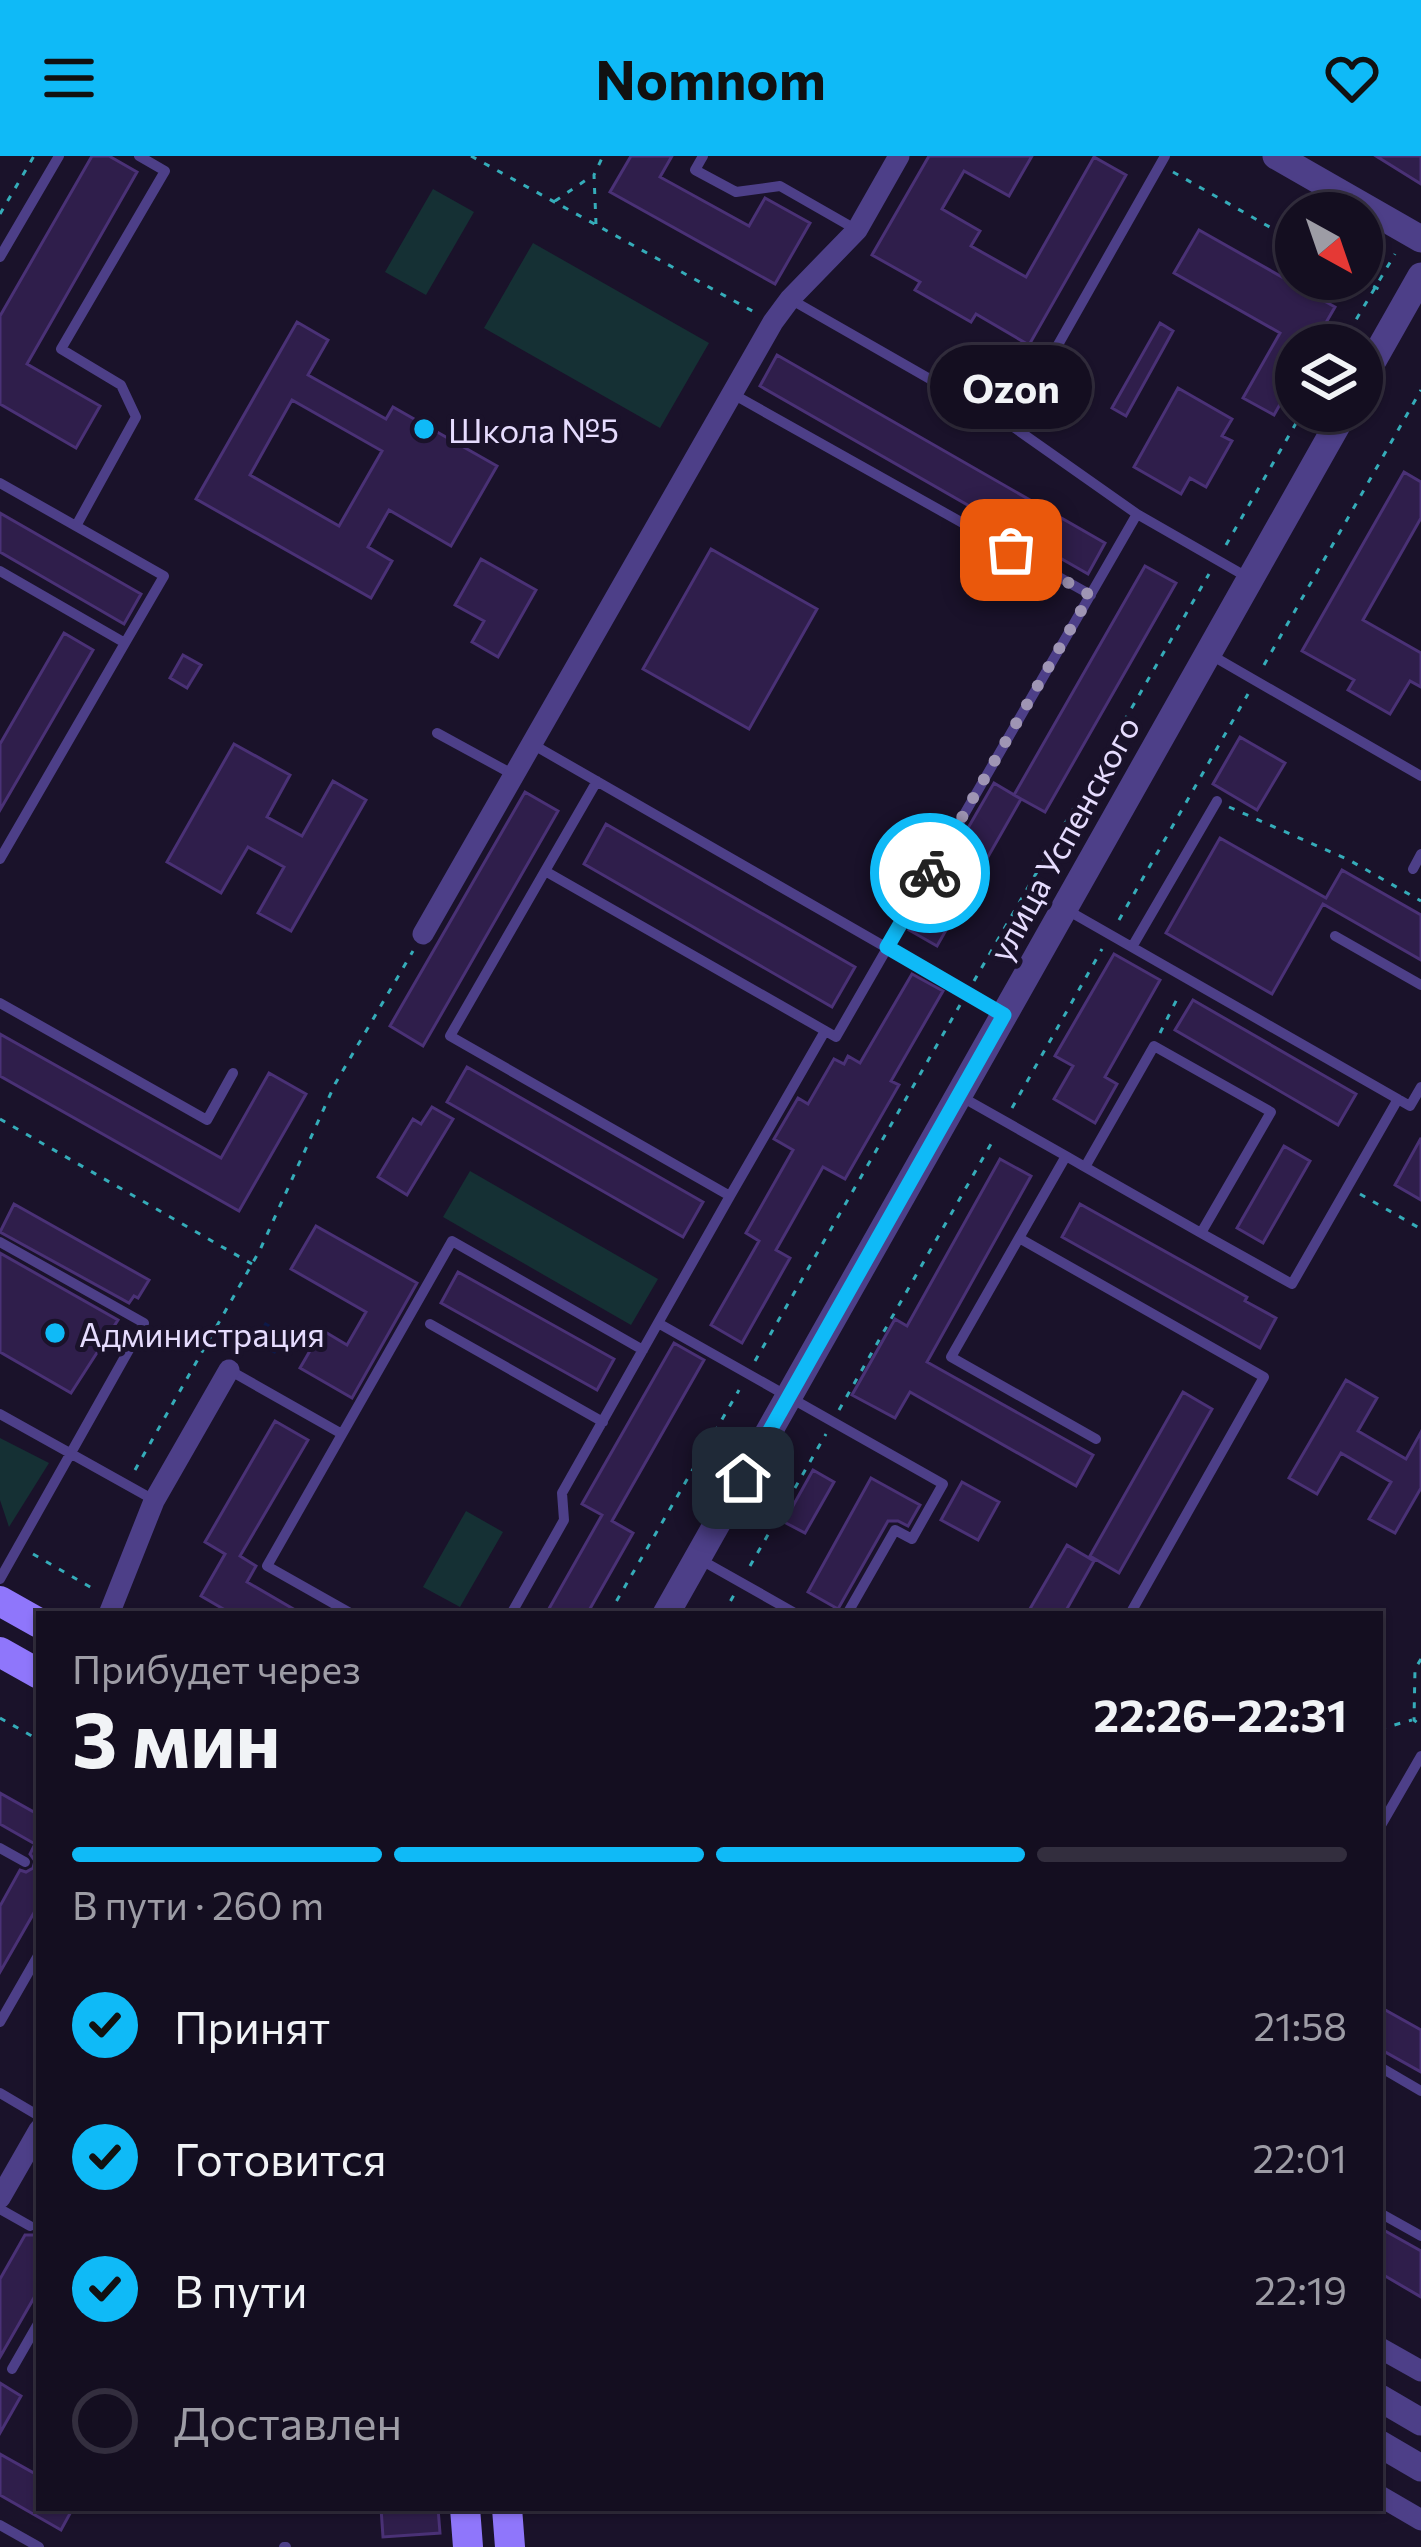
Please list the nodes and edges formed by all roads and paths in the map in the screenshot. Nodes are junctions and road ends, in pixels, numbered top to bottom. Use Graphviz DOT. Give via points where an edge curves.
graph roads {
  1 [pos="34,156"];
  2 [pos="59,156"];
  3 [pos="139,156"];
  4 [pos="471,156"];
  5 [pos="603,156"];
  6 [pos="703,156"];
  7 [pos="898,156"];
  8 [pos="1276,156"];
  9 [pos="1159,160"];
  10 [pos="593,175"];
  11 [pos="554,202"];
  12 [pos="0,214"];
  13 [pos="596,225"];
  14 [pos="1275,229"];
  15 [pos="857,230"];
  16 [pos="1421,239"];
  17 [pos="0,257"];
  18 [pos="1421,277"];
  19 [pos="790,299"];
  20 [pos="773,322"];
  21 [pos="1383,343"];
  22 [pos="1421,390"];
  23 [pos="731,393"];
  24 [pos="1012,426"];
  25 [pos="1291,432"];
  26 [pos="1333,432"];
  27 [pos="0,483"];
  28 [pos="1137,514"];
  29 [pos="76,526"];
  30 [pos="1217,560"];
  31 [pos="0,571"];
  32 [pos="1250,578"];
  33 [pos="1090,595"];
  34 [pos="125,643"];
  35 [pos="1208,654"];
  36 [pos="1255,681"];
  37 [pos="437,733"];
  38 [pos="532,744"];
  39 [pos="514,775"];
  40 [pos="1421,776"];
  41 [pos="597,781"];
  42 [pos="1194,788"];
  43 [pos="1217,800"];
  44 [pos="1421,854"];
  45 [pos="0,859"];
  46 [pos="1413,869"];
  47 [pos="545,871"];
  48 [pos="1421,901"];
  49 [pos="1064,908"];
  50 [pos="423,934"];
  51 [pos="1110,935"];
  52 [pos="1336,936"];
  53 [pos="887,947"];
  54 [pos="1132,947"];
  55 [pos="1187,979"];
  56 [pos="1421,985"];
  57 [pos="967,993"];
  58 [pos="0,1003"];
  59 [pos="1004,1015"];
  60 [pos="825,1031"];
  61 [pos="1154,1046"];
  62 [pos="233,1072"];
  63 [pos="1421,1087"];
  64 [pos="958,1095"];
  65 [pos="1398,1099"];
  66 [pos="0,1119"];
  67 [pos="1004,1121"];
  68 [pos="1066,1156"];
  69 [pos="1085,1167"];
  70 [pos="1347,1187"];
  71 [pos="730,1196"];
  72 [pos="1421,1229"];
  73 [pos="1202,1233"];
  74 [pos="1018,1238"];
  75 [pos="0,1242"];
  76 [pos="252,1264"];
  77 [pos="658,1323"];
  78 [pos="430,1324"];
  79 [pos="643,1350"];
  80 [pos="229,1370"];
  81 [pos="748,1374"];
  82 [pos="789,1397"];
  83 [pos="0,1414"];
  84 [pos="832,1421"];
  85 [pos="603,1422"];
  86 [pos="342,1434"];
  87 [pos="1096,1439"];
  88 [pos="71,1453"];
  89 [pos="127,1485"];
  90 [pos="154,1501"];
  91 [pos="19,1546"];
  92 [pos="698,1558"];
  93 [pos="0,1579"];
  94 [pos="741,1582"];
  95 [pos="0,1601"];
  96 [pos="112,1608"];
  97 [pos="347,1611"];
  98 [pos="513,1611"];
  99 [pos="611,1611"];
  100 [pos="668,1611"];
  101 [pos="725,1611"];
  102 [pos="791,1611"];
  103 [pos="849,1611"];
  104 [pos="1132,1611"];
  105 [pos="36,1622"];
  106 [pos="0,1652"];
  107 [pos="1421,1659"];
  108 [pos="36,1672"];
  109 [pos="0,1718"];
  110 [pos="1414,1720"];
  111 [pos="1421,1726"];
  112 [pos="1383,1728"];
  113 [pos="36,1738"];
  114 [pos="1421,1756"];
  115 [pos="1383,1822"];
  116 [pos="0,1848"];
  117 [pos="25,1862"];
  118 [pos="36,1959"];
  119 [pos="0,2022"];
  120 [pos="1383,2069"];
  121 [pos="1421,2090"];
  122 [pos="0,2093"];
  123 [pos="36,2114"];
  124 [pos="36,2135"];
  125 [pos="0,2198"];
  126 [pos="0,2209"];
  127 [pos="1383,2215"];
  128 [pos="30,2226"];
  129 [pos="1421,2236"];
  130 [pos="36,2327"];
  131 [pos="1383,2350"];
  132 [pos="12,2369"];
  133 [pos="1421,2372"];
  134 [pos="1383,2400"];
  135 [pos="1421,2422"];
  136 [pos="1383,2446"];
  137 [pos="1421,2468"];
  138 [pos="1383,2498"];
  139 [pos="465,2511"];
  140 [pos="507,2511"];
  141 [pos="1421,2520"];
  142 [pos="0,2525"];
  143 [pos="39,2547"];
  144 [pos="468,2547"];
  145 [pos="510,2547"];
  1 -- 12 [label="path"];
  2 -- 17 [label="lane"];
  3 -- 29 [label="lane" via="165,171 61,350 121,385 136,417"];
  4 -- 11 [label="path"];
  5 -- 10 [label="path"];
  6 -- 15 [label="lane" via="695,170 736,192 780,186"];
  7 -- 15 [label="street"];
  8 -- 16 [label="street"];
  9 -- 14 [label="path"];
  9 -- 24 [label="lane"];
  10 -- 11 [label="path"];
  10 -- 13 [label="path"];
  11 -- 13 [label="path"];
  13 -- 20 [label="path"];
  15 -- 19 [label="street"];
  18 -- 21 [label="street"];
  19 -- 20 [label="street"];
  19 -- 24 [label="lane"];
  20 -- 23 [label="street"];
  22 -- 36 [label="path"];
  23 -- 33 [label="lane"];
  23 -- 38 [label="street"];
  24 -- 28 [label="lane"];
  25 -- 30 [label="path"];
  26 -- 32 [label="street, улица Успенского"];
  27 -- 29 [label="lane"];
  28 -- 30 [label="lane"];
  28 -- 33 [label="lane"];
  29 -- 34 [label="lane" via="164,576"];
  30 -- 32 [label="lane"];
  30 -- 57 [label="path"];
  31 -- 34 [label="lane"];
  32 -- 35 [label="street, улица Успенского"];
  33 -- 53 [label="lane"];
  34 -- 45 [label="lane"];
  35 -- 36 [label="lane"];
  35 -- 49 [label="street, улица Успенского"];
  36 -- 40 [label="lane"];
  36 -- 42 [label="path"];
  37 -- 39 [label="lane"];
  38 -- 39 [label="street"];
  38 -- 41 [label="lane"];
  39 -- 50 [label="street"];
  41 -- 47 [label="lane"];
  41 -- 53 [label="lane"];
  42 -- 43 [label="path"];
  42 -- 51 [label="path"];
  43 -- 48 [label="path"];
  43 -- 54 [label="lane"];
  44 -- 46 [label="lane"];
  47 -- 60 [label="lane"];
  47 -- 71 [label="lane" via="450,1036"];
  49 -- 51 [label="lane"];
  49 -- 59 [label="street, улица Успенского"];
  50 -- 76 [label="path" via="334,1084"];
  51 -- 54 [label="lane"];
  51 -- 67 [label="path"];
  52 -- 56 [label="lane"];
  53 -- 57 [label="lane"];
  53 -- 60 [label="lane" via="836,1037"];
  54 -- 55 [label="lane"];
  55 -- 61 [label="path"];
  55 -- 65 [label="lane"];
  57 -- 59 [label="lane"];
  57 -- 81 [label="path"];
  58 -- 62 [label="lane" via="207,1120"];
  59 -- 64 [label="street, улица Успенского"];
  60 -- 71 [label="lane"];
  61 -- 69 [label="lane"];
  61 -- 73 [label="lane" via="1270,1112"];
  63 -- 65 [label="lane" via="1410,1106"];
  64 -- 67 [label="lane"];
  64 -- 82 [label="street, улица Успенского"];
  65 -- 70 [label="lane"];
  66 -- 76 [label="path"];
  67 -- 68 [label="lane"];
  67 -- 84 [label="path"];
  68 -- 69 [label="lane"];
  68 -- 74 [label="lane"];
  69 -- 73 [label="lane"];
  70 -- 72 [label="path"];
  70 -- 73 [label="lane" via="1292,1284"];
  71 -- 77 [label="lane"];
  74 -- 87 [label="lane" via="951,1357"];
  74 -- 104 [label="lane" via="1264,1377"];
  75 -- 88 [label="lane" via="144,1323"];
  76 -- 89 [label="path"];
  77 -- 79 [label="lane"];
  77 -- 81 [label="lane"];
  78 -- 85 [label="lane"];
  79 -- 85 [label="lane"];
  79 -- 86 [label="lane" via="452,1241"];
  80 -- 86 [label="lane"];
  80 -- 90 [label="street"];
  81 -- 82 [label="lane"];
  81 -- 99 [label="path"];
  82 -- 84 [label="lane"];
  82 -- 92 [label="street, улица Успенского"];
  83 -- 88 [label="lane"];
  84 -- 94 [label="path"];
  84 -- 103 [label="lane" via="943,1484 912,1539 895,1530"];
  85 -- 98 [label="lane" via="562,1493 565,1520"];
  86 -- 97 [label="lane" via="267,1566"];
  88 -- 89 [label="lane"];
  88 -- 91 [label="lane"];
  89 -- 90 [label="lane"];
  90 -- 96 [label="street"];
  91 -- 93 [label="lane"];
  91 -- 96 [label="path"];
  92 -- 94 [label="lane"];
  92 -- 100 [label="street, улица Успенского"];
  94 -- 101 [label="path"];
  94 -- 102 [label="lane"];
  95 -- 105 [label="main road"];
  106 -- 108 [label="main road"];
  107 -- 110 [label="path"];
  109 -- 113 [label="path"];
  110 -- 111 [label="path"];
  110 -- 112 [label="path"];
  114 -- 115 [label="lane"];
  116 -- 117 [label="lane"];
  118 -- 119 [label="lane"];
  120 -- 121 [label="lane"];
  122 -- 123 [label="lane"];
  124 -- 125 [label="street"];
  126 -- 128 [label="lane"];
  127 -- 129 [label="lane"];
  130 -- 132 [label="lane"];
  131 -- 133 [label="street"];
  134 -- 135 [label="street"];
  136 -- 137 [label="street"];
  138 -- 141 [label="street"];
  139 -- 144 [label="main road"];
  140 -- 145 [label="main road"];
  142 -- 143 [label="lane"];
}
